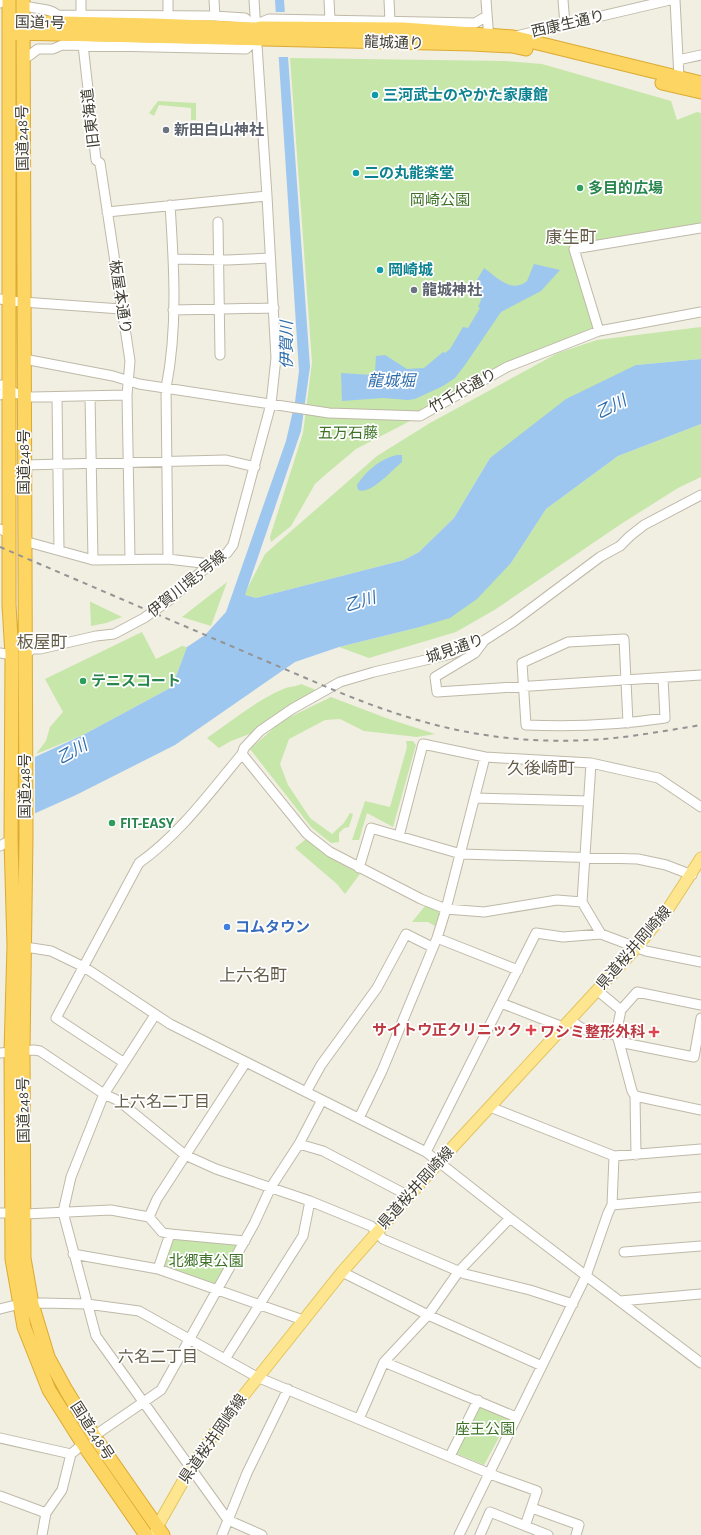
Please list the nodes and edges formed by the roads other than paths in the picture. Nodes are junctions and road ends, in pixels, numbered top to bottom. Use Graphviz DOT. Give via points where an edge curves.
graph roads {
  1 [pos="2,0"];
  2 [pos="9,0"];
  3 [pos="81,0"];
  4 [pos="168,0"];
  5 [pos="214,0"];
  6 [pos="254,0"];
  7 [pos="329,0"];
  8 [pos="389,0"];
  9 [pos="486,0"];
  10 [pos="563,0"];
  11 [pos="670,0"];
  12 [pos="675,0"];
  13 [pos="0,3"];
  14 [pos="23,3"];
  15 [pos="108,16"];
  16 [pos="125,16"];
  17 [pos="168,16"];
  18 [pos="215,16"];
  19 [pos="488,16"];
  20 [pos="330,20"];
  21 [pos="390,21"];
  22 [pos="154,24"];
  23 [pos="565,25"];
  24 [pos="24,27"];
  25 [pos="4,28"];
  26 [pos="300,29"];
  27 [pos="403,29"];
  28 [pos="83,30"];
  29 [pos="260,31"];
  30 [pos="513,37"];
  31 [pos="489,40"];
  32 [pos="100,44"];
  33 [pos="701,55"];
  34 [pos="23,60"];
  35 [pos="678,60"];
  36 [pos="679,78"];
  37 [pos="701,83"];
  38 [pos="701,92"];
  39 [pos="4,139"];
  40 [pos="267,196"];
  41 [pos="170,205"];
  42 [pos="107,212"];
  43 [pos="218,222"];
  44 [pos="701,228"];
  45 [pos="270,258"];
  46 [pos="174,259"];
  47 [pos="218,259"];
  48 [pos="5,300"];
  49 [pos="23,301"];
  50 [pos="274,308"];
  51 [pos="121,309"];
  52 [pos="220,309"];
  53 [pos="173,310"];
  54 [pos="701,312"];
  55 [pos="599,331"];
  56 [pos="220,355"];
  57 [pos="24,359"];
  58 [pos="130,381"];
  59 [pos="166,388"];
  60 [pos="3,390"];
  61 [pos="127,395"];
  62 [pos="24,396"];
  63 [pos="90,396"];
  64 [pos="57,397"];
  65 [pos="271,404"];
  66 [pos="5,431"];
  67 [pos="166,462"];
  68 [pos="128,463"];
  69 [pos="5,464"];
  70 [pos="24,464"];
  71 [pos="58,464"];
  72 [pos="91,464"];
  73 [pos="255,467"];
  74 [pos="701,495"];
  75 [pos="5,531"];
  76 [pos="24,541"];
  77 [pos="59,550"];
  78 [pos="130,559"];
  79 [pos="168,559"];
  80 [pos="93,560"];
  81 [pos="210,564"];
  82 [pos="5,570"];
  83 [pos="5,605"];
  84 [pos="485,640"];
  85 [pos="6,654"];
  86 [pos="25,655"];
  87 [pos="701,675"];
  88 [pos="663,678"];
  89 [pos="626,681"];
  90 [pos="523,687"];
  91 [pos="628,723"];
  92 [pos="242,754"];
  93 [pos="485,757"];
  94 [pos="591,763"];
  95 [pos="475,798"];
  96 [pos="588,801"];
  97 [pos="701,807"];
  98 [pos="399,836"];
  99 [pos="5,843"];
  100 [pos="461,854"];
  101 [pos="585,858"];
  102 [pos="701,858"];
  103 [pos="358,868"];
  104 [pos="692,875"];
  105 [pos="582,902"];
  106 [pos="446,909"];
  107 [pos="601,934"];
  108 [pos="437,938"];
  109 [pos="19,946"];
  110 [pos="432,947"];
  111 [pos="636,948"];
  112 [pos="701,962"];
  113 [pos="84,967"];
  114 [pos="518,970"];
  115 [pos="598,991"];
  116 [pos="501,1003"];
  117 [pos="701,1005"];
  118 [pos="621,1010"];
  119 [pos="155,1015"];
  120 [pos="701,1018"];
  121 [pos="566,1023"];
  122 [pos="618,1038"];
  123 [pos="11,1052"];
  124 [pos="697,1058"];
  125 [pos="123,1062"];
  126 [pos="246,1062"];
  127 [pos="306,1092"];
  128 [pos="104,1094"];
  129 [pos="636,1096"];
  130 [pos="322,1100"];
  131 [pos="490,1107"];
  132 [pos="701,1110"];
  133 [pos="359,1118"];
  134 [pos="300,1144"];
  135 [pos="701,1150"];
  136 [pos="426,1152"];
  137 [pos="185,1155"];
  138 [pos="636,1155"];
  139 [pos="614,1156"];
  140 [pos="438,1163"];
  141 [pos="271,1187"];
  142 [pos="409,1196"];
  143 [pos="701,1197"];
  144 [pos="310,1201"];
  145 [pos="612,1205"];
  146 [pos="63,1212"];
  147 [pos="5,1213"];
  148 [pos="25,1214"];
  149 [pos="149,1217"];
  150 [pos="510,1218"];
  151 [pos="375,1232"];
  152 [pos="170,1234"];
  153 [pos="245,1241"];
  154 [pos="701,1246"];
  155 [pos="624,1252"];
  156 [pos="73,1254"];
  157 [pos="158,1269"];
  158 [pos="459,1271"];
  159 [pos="342,1272"];
  160 [pos="586,1276"];
  161 [pos="217,1290"];
  162 [pos="701,1294"];
  163 [pos="620,1301"];
  164 [pos="26,1304"];
  165 [pos="87,1304"];
  166 [pos="573,1304"];
  167 [pos="260,1305"];
  168 [pos="0,1309"];
  169 [pos="428,1315"];
  170 [pos="303,1320"];
  171 [pos="189,1339"];
  172 [pos="225,1359"];
  173 [pos="384,1362"];
  174 [pos="701,1363"];
  175 [pos="542,1366"];
  176 [pos="257,1377"];
  177 [pos="288,1389"];
  178 [pos="478,1400"];
  179 [pos="143,1403"];
  180 [pos="516,1417"];
  181 [pos="359,1418"];
  182 [pos="94,1436"];
  183 [pos="0,1438"];
  184 [pos="83,1444"];
  185 [pos="71,1454"];
  186 [pos="450,1456"];
  187 [pos="190,1469"];
  188 [pos="489,1472"];
  189 [pos="0,1496"];
  190 [pos="532,1508"];
  191 [pos="46,1513"];
  192 [pos="228,1520"];
  193 [pos="525,1526"];
  194 [pos="159,1532"];
  195 [pos="42,1535"];
  196 [pos="146,1535"];
  197 [pos="222,1535"];
  198 [pos="262,1535"];
  199 [pos="459,1535"];
  200 [pos="480,1535"];
  201 [pos="548,1535"];
  202 [pos="576,1535"];
  1 -- 13 [label="street"];
  2 -- 25 [label="highway, 国道248号"];
  3 -- 28 [label="street, 旧東海道"];
  4 -- 17 [label="street"];
  5 -- 18 [label="street"];
  6 -- 29 [label="street, 伊賀川堤5号線"];
  7 -- 20 [label="street"];
  8 -- 21 [label="street"];
  9 -- 19 [label="street"];
  10 -- 23 [label="street"];
  11 -- 23 [label="street, 西康生通り"];
  12 -- 35 [label="street"];
  14 -- 24 [label="highway, 国道248号"];
  14 -- 28 [label="street" via="33,9 51,9"];
  15 -- 16 [label="street"];
  15 -- 28 [label="highway"];
  16 -- 17 [label="street"];
  16 -- 22 [label="highway"];
  17 -- 18 [label="street"];
  18 -- 29 [label="street" via="245,18"];
  19 -- 21 [label="street" via="475,24"];
  19 -- 31 [label="street"];
  20 -- 21 [label="street"];
  20 -- 26 [label="street"];
  21 -- 27 [label="street"];
  22 -- 28 [label="highway, 龍城通り"];
  22 -- 29 [label="highway, 龍城通り"];
  23 -- 30 [label="street, 西康生通り"];
  24 -- 25 [label="highway, 国道1号"];
  24 -- 28 [label="highway, 国道1号"];
  24 -- 34 [label="highway, 国道248号"];
  25 -- 39 [label="highway, 国道248号"];
  26 -- 27 [label="highway, 龍城通り"];
  26 -- 29 [label="highway, 龍城通り"];
  26 -- 29 [label="street" via="269,19"];
  26 -- 31 [label="highway, 龍城通り"];
  27 -- 31 [label="highway, 龍城通り"];
  28 -- 29 [label="highway, 龍城通り" via="216,39"];
  28 -- 32 [label="highway"];
  28 -- 34 [label="street" via="62,45 53,49 38,49"];
  28 -- 42 [label="street, 旧東海道" via="96,160 100,163"];
  29 -- 32 [label="street" via="246,49"];
  29 -- 40 [label="street, 伊賀川堤5号線"];
  30 -- 31 [label="highway, 龍城通り"];
  30 -- 36 [label="highway, 龍城通り"];
  31 -- 38 [label="highway, 龍城通り"];
  33 -- 35 [label="street"];
  34 -- 49 [label="highway, 国道248号"];
  35 -- 36 [label="street"];
  36 -- 37 [label="highway, 龍城通り"];
  39 -- 48 [label="highway, 国道248号"];
  40 -- 41 [label="street"];
  40 -- 45 [label="street, 伊賀川堤5号線"];
  41 -- 42 [label="street"];
  41 -- 46 [label="street"];
  42 -- 51 [label="street, 板屋本通り"];
  43 -- 47 [label="street"];
  44 -- 55 [label="street" via="574,249"];
  45 -- 47 [label="street"];
  45 -- 50 [label="street, 伊賀川堤5号線"];
  46 -- 47 [label="street"];
  46 -- 53 [label="street"];
  47 -- 52 [label="street"];
  48 -- 49 [label="street"];
  48 -- 60 [label="highway, 国道248号"];
  49 -- 51 [label="street"];
  49 -- 57 [label="highway, 国道248号"];
  50 -- 52 [label="street"];
  50 -- 65 [label="street, 伊賀川堤5号線" via="276,358"];
  51 -- 58 [label="street, 板屋本通り" via="130,361"];
  52 -- 53 [label="street"];
  52 -- 56 [label="street"];
  53 -- 59 [label="street" via="171,366"];
  54 -- 55 [label="street, 竹千代通り"];
  55 -- 65 [label="street, 竹千代通り" via="507,367 420,416 321,411"];
  57 -- 58 [label="street, 竹千代通り"];
  57 -- 62 [label="highway, 国道248号"];
  58 -- 59 [label="street, 竹千代通り"];
  58 -- 61 [label="street, 板屋本通り"];
  59 -- 65 [label="street, 竹千代通り"];
  59 -- 67 [label="street"];
  60 -- 62 [label="street"];
  60 -- 66 [label="highway, 国道248号"];
  61 -- 63 [label="street"];
  61 -- 68 [label="street"];
  62 -- 64 [label="street"];
  62 -- 70 [label="highway, 国道248号"];
  63 -- 64 [label="street"];
  63 -- 72 [label="street"];
  64 -- 71 [label="street"];
  65 -- 73 [label="street, 伊賀川堤5号線"];
  66 -- 69 [label="highway, 国道248号"];
  67 -- 68 [label="street"];
  67 -- 73 [label="street" via="226,460"];
  67 -- 79 [label="street"];
  68 -- 72 [label="street"];
  68 -- 78 [label="street"];
  69 -- 75 [label="highway, 国道248号"];
  70 -- 71 [label="street"];
  70 -- 76 [label="highway, 国道248号"];
  71 -- 72 [label="street"];
  71 -- 77 [label="street"];
  72 -- 80 [label="street"];
  73 -- 81 [label="street, 伊賀川堤5号線" via="233,544 228,553"];
  74 -- 84 [label="street, 城見通り" via="644,525 620,546 600,557"];
  75 -- 82 [label="highway, 国道248号"];
  76 -- 77 [label="street"];
  76 -- 86 [label="highway, 国道248号"];
  77 -- 80 [label="street"];
  78 -- 79 [label="street"];
  78 -- 80 [label="street"];
  79 -- 81 [label="street"];
  81 -- 86 [label="street, 伊賀川堤5号線" via="156,610 114,634 32,649"];
  82 -- 83 [label="highway, 国道248号"];
  83 -- 85 [label="highway, 国道248号"];
  84 -- 90 [label="street" via="475,653 435,676 437,692"];
  84 -- 92 [label="street, 城見通り" via="451,654 340,682 292,709 260,732 244,748"];
  85 -- 99 [label="highway, 国道248号"];
  86 -- 109 [label="highway, 国道248号" via="26,836"];
  87 -- 88 [label="street"];
  88 -- 89 [label="street"];
  88 -- 91 [label="street" via="665,718"];
  89 -- 90 [label="street"];
  89 -- 90 [label="street" via="624,639 568,642 522,663"];
  89 -- 91 [label="street"];
  90 -- 91 [label="street" via="526,725"];
  92 -- 103 [label="street" via="307,834 330,852"];
  92 -- 113 [label="street, 城見通り" via="198,807 155,852 139,863"];
  93 -- 94 [label="street"];
  93 -- 95 [label="street"];
  93 -- 98 [label="street" via="423,744"];
  94 -- 96 [label="street"];
  94 -- 97 [label="street" via="658,778"];
  95 -- 96 [label="street"];
  95 -- 100 [label="street"];
  96 -- 101 [label="street"];
  98 -- 100 [label="street"];
  98 -- 103 [label="street" via="371,828"];
  99 -- 109 [label="highway, 国道248号"];
  100 -- 101 [label="street"];
  100 -- 106 [label="street"];
  101 -- 104 [label="street" via="638,859 666,865"];
  101 -- 105 [label="street"];
  102 -- 104 [label="main road, 県道桜井岡崎線"];
  103 -- 106 [label="street"];
  104 -- 111 [label="main road, 県道桜井岡崎線"];
  105 -- 106 [label="street" via="557,900 484,912"];
  105 -- 107 [label="street"];
  106 -- 108 [label="street"];
  107 -- 111 [label="street"];
  107 -- 114 [label="street" via="563,937 536,934"];
  108 -- 110 [label="street"];
  108 -- 114 [label="street"];
  109 -- 113 [label="street" via="51,951"];
  109 -- 123 [label="highway, 国道248号"];
  110 -- 127 [label="street" via="406,934 377,988 322,1065"];
  110 -- 133 [label="street" via="382,1071"];
  111 -- 112 [label="street"];
  111 -- 115 [label="main road, 県道桜井岡崎線"];
  113 -- 119 [label="street"];
  113 -- 125 [label="street, 城見通り" via="56,1018"];
  114 -- 116 [label="street"];
  115 -- 118 [label="street"];
  115 -- 121 [label="main road, 県道桜井岡崎線"];
  116 -- 121 [label="street"];
  116 -- 136 [label="street"];
  117 -- 118 [label="street" via="637,992"];
  118 -- 122 [label="street"];
  119 -- 125 [label="street" via="133,1052"];
  119 -- 126 [label="street"];
  120 -- 124 [label="street"];
  121 -- 122 [label="street" via="589,1032"];
  121 -- 131 [label="main road, 県道桜井岡崎線"];
  122 -- 124 [label="street"];
  122 -- 129 [label="street" via="632,1091"];
  123 -- 128 [label="street" via="40,1051"];
  123 -- 147 [label="highway, 国道248号"];
  123 -- 148 [label="highway, 国道248号"];
  125 -- 128 [label="street"];
  126 -- 127 [label="street"];
  126 -- 137 [label="street"];
  127 -- 130 [label="street"];
  128 -- 137 [label="street" via="119,1101"];
  128 -- 146 [label="street" via="71,1177"];
  129 -- 132 [label="street"];
  129 -- 138 [label="street"];
  130 -- 133 [label="street"];
  130 -- 134 [label="street"];
  131 -- 139 [label="street"];
  131 -- 140 [label="main road, 県道桜井岡崎線"];
  133 -- 136 [label="street"];
  134 -- 141 [label="street"];
  134 -- 142 [label="street" via="323,1151"];
  135 -- 138 [label="street"];
  136 -- 140 [label="street"];
  137 -- 141 [label="street" via="216,1169"];
  137 -- 149 [label="street" via="157,1199"];
  138 -- 139 [label="street"];
  139 -- 145 [label="street"];
  140 -- 142 [label="main road, 県道桜井岡崎線"];
  140 -- 150 [label="street"];
  141 -- 144 [label="street"];
  141 -- 153 [label="street"];
  142 -- 151 [label="main road, 県道桜井岡崎線"];
  143 -- 145 [label="street"];
  144 -- 151 [label="street" via="371,1226"];
  144 -- 167 [label="street" via="303,1236"];
  145 -- 160 [label="street"];
  146 -- 148 [label="street"];
  146 -- 149 [label="street" via="111,1210"];
  146 -- 156 [label="street"];
  147 -- 164 [label="highway, 国道248号" via="12,1259"];
  148 -- 164 [label="highway, 国道248号"];
  149 -- 152 [label="street" via="162,1232"];
  150 -- 158 [label="street"];
  150 -- 160 [label="street"];
  151 -- 158 [label="street" via="383,1239"];
  151 -- 159 [label="main road, 県道桜井岡崎線"];
  152 -- 153 [label="street"];
  152 -- 157 [label="street"];
  153 -- 161 [label="street"];
  154 -- 155 [label="street"];
  156 -- 157 [label="street"];
  156 -- 165 [label="street"];
  157 -- 161 [label="street"];
  158 -- 166 [label="street"];
  158 -- 169 [label="street"];
  159 -- 169 [label="street"];
  159 -- 170 [label="main road, 県道桜井岡崎線"];
  160 -- 163 [label="street"];
  160 -- 166 [label="street"];
  161 -- 167 [label="street"];
  161 -- 171 [label="street"];
  162 -- 163 [label="street"];
  163 -- 174 [label="street"];
  164 -- 165 [label="street"];
  164 -- 168 [label="street"];
  164 -- 182 [label="highway, 国道248号" via="48,1357"];
  164 -- 184 [label="highway, 国道248号" via="24,1327 49,1390"];
  165 -- 171 [label="street" via="139,1311"];
  165 -- 179 [label="street" via="96,1336"];
  166 -- 175 [label="street"];
  167 -- 170 [label="street"];
  167 -- 172 [label="street"];
  169 -- 173 [label="street"];
  169 -- 175 [label="street"];
  170 -- 176 [label="main road, 県道桜井岡崎線"];
  171 -- 172 [label="street"];
  171 -- 179 [label="street" via="161,1390"];
  172 -- 176 [label="street"];
  173 -- 178 [label="street"];
  173 -- 181 [label="street"];
  175 -- 180 [label="street"];
  176 -- 177 [label="street"];
  176 -- 187 [label="main road, 県道桜井岡崎線"];
  177 -- 181 [label="street"];
  177 -- 192 [label="street" via="250,1466"];
  178 -- 180 [label="street"];
  178 -- 186 [label="street"];
  179 -- 182 [label="street"];
  179 -- 187 [label="street"];
  180 -- 188 [label="street"];
  181 -- 186 [label="street"];
  182 -- 194 [label="highway, 国道248号"];
  183 -- 185 [label="street"];
  184 -- 185 [label="street"];
  184 -- 196 [label="highway, 国道248号"];
  185 -- 191 [label="street" via="62,1490"];
  186 -- 188 [label="street"];
  187 -- 192 [label="street"];
  187 -- 194 [label="main road, 県道桜井岡崎線"];
  188 -- 190 [label="street" via="537,1491"];
  188 -- 199 [label="street"];
  189 -- 191 [label="street"];
  190 -- 193 [label="street"];
  190 -- 202 [label="street" via="579,1525"];
  191 -- 195 [label="street"];
  192 -- 197 [label="street"];
  192 -- 198 [label="street"];
  193 -- 200 [label="street" via="490,1512"];
  193 -- 201 [label="street"];
}
